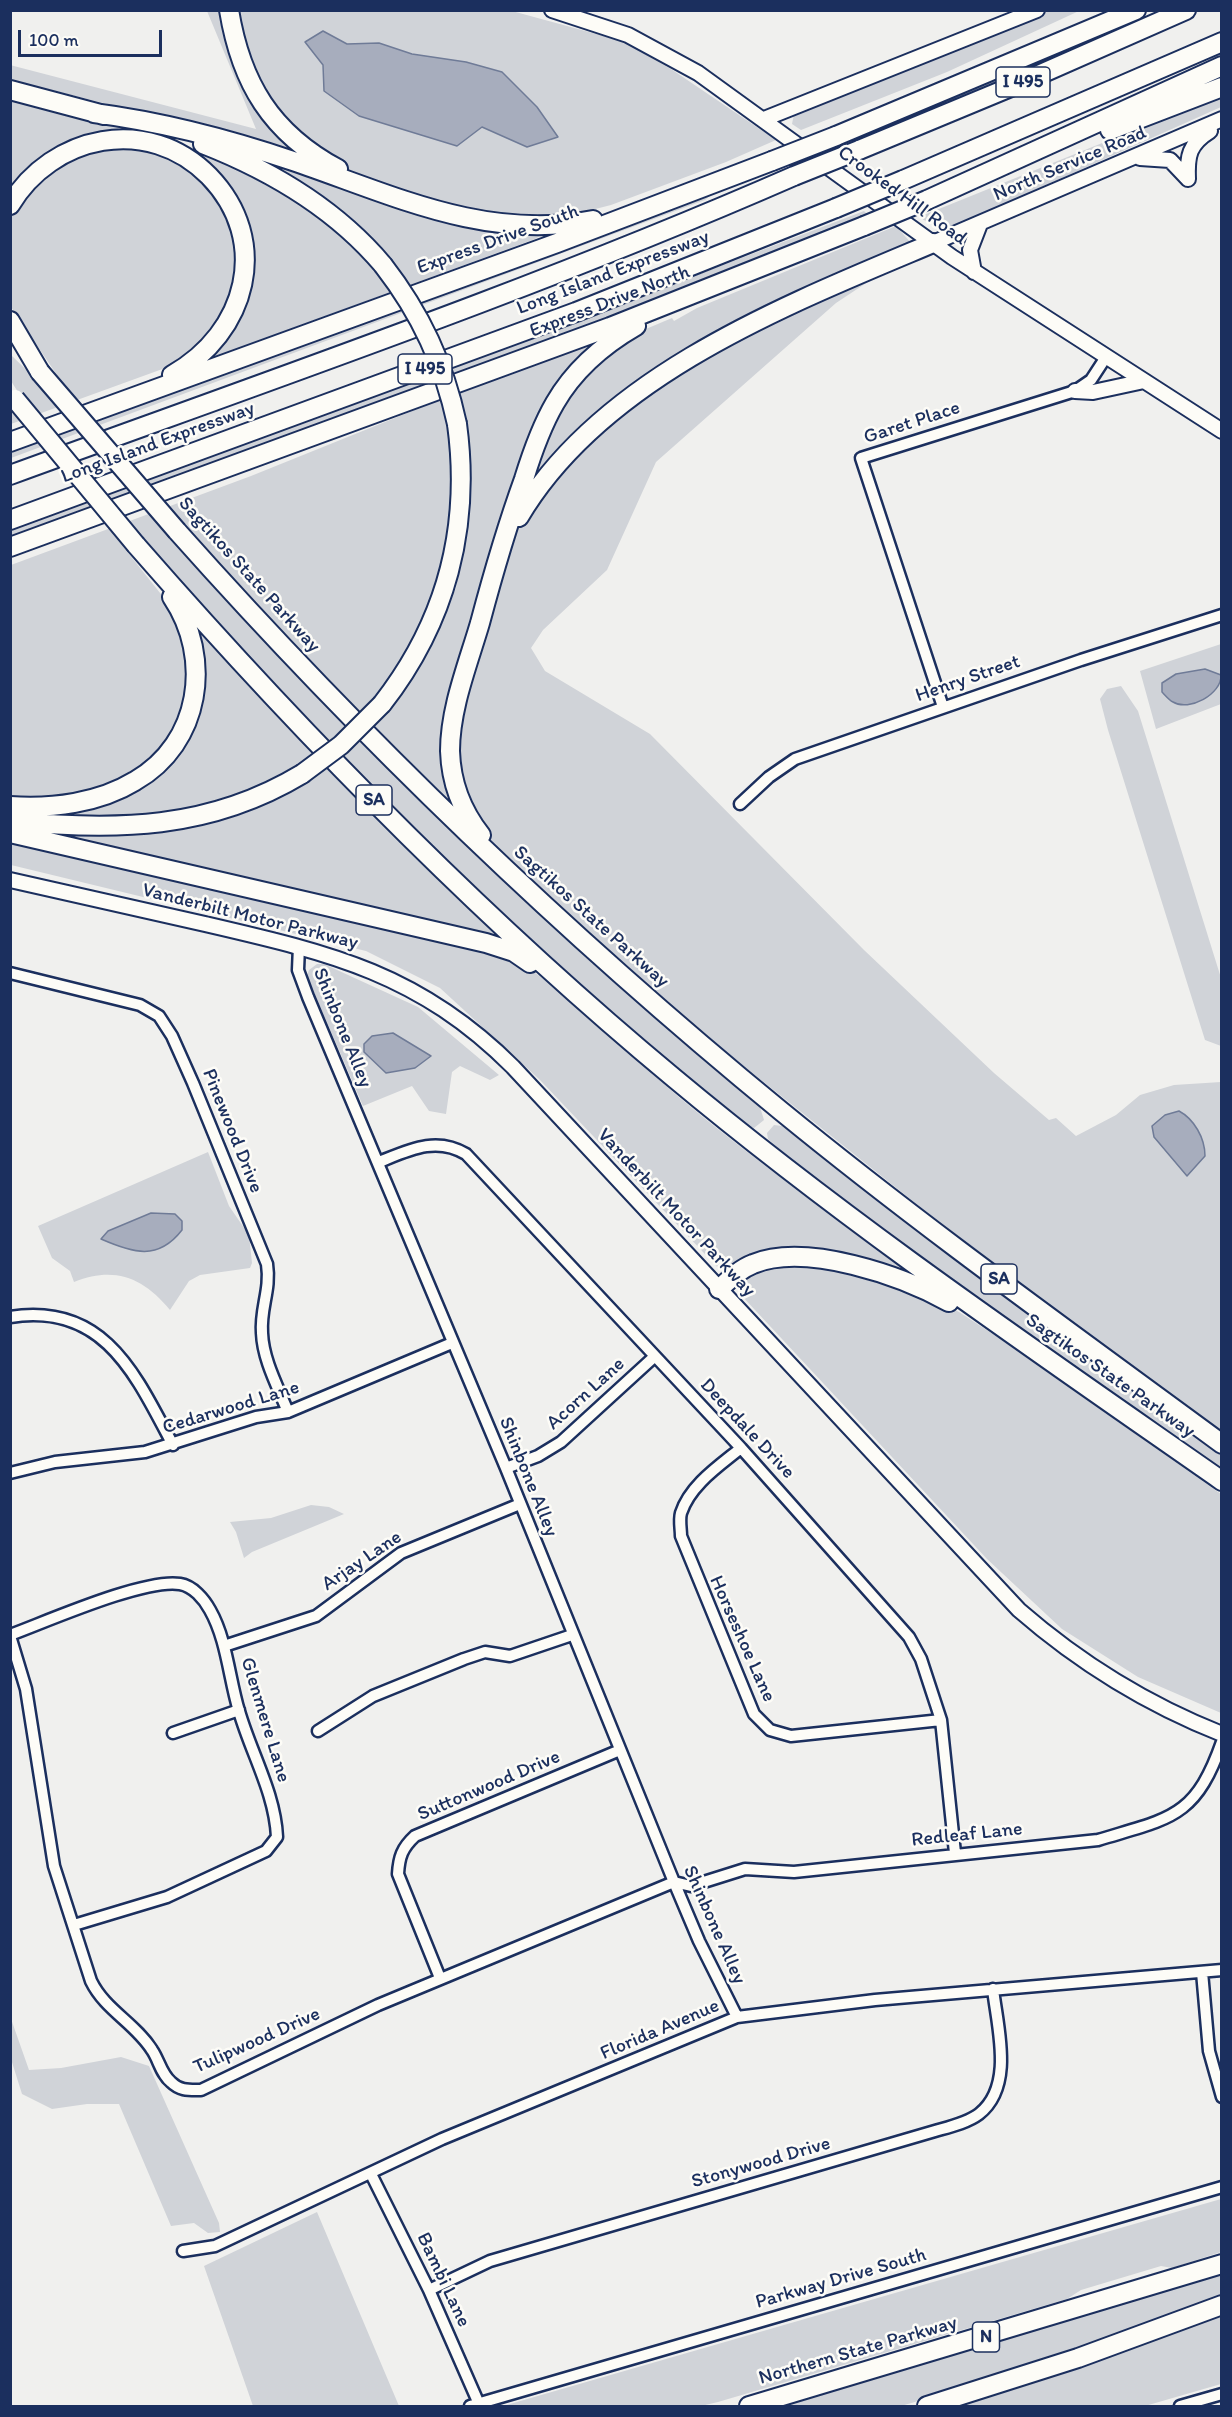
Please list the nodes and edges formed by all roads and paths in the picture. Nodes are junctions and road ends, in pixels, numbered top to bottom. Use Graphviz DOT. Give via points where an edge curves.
graph roads {
  1 [pos="229,10"];
  2 [pos="552,10"];
  3 [pos="1037,10"];
  4 [pos="1107,10"];
  5 [pos="1136,10"];
  6 [pos="1186,10"];
  7 [pos="1221,42"];
  8 [pos="1221,66"];
  9 [pos="997,71"];
  10 [pos="1221,87"];
  11 [pos="10,90"];
  12 [pos="94,113"];
  13 [pos="764,119"];
  14 [pos="1221,121"];
  15 [pos="1132,158"];
  16 [pos="1017,160"];
  17 [pos="673,199"];
  18 [pos="10,205"];
  19 [pos="430,208"];
  20 [pos="980,224"];
  21 [pos="933,243"];
  22 [pos="974,272"];
  23 [pos="710,288"];
  24 [pos="10,321"];
  25 [pos="10,336"];
  26 [pos="1106,357"];
  27 [pos="40,372"];
  28 [pos="1144,381"];
  29 [pos="1075,391"];
  30 [pos="12,396"];
  31 [pos="129,399"];
  32 [pos="1221,431"];
  33 [pos="10,442"];
  34 [pos="10,475"];
  35 [pos="10,520"];
  36 [pos="136,544"];
  37 [pos="10,547"];
  38 [pos="499,556"];
  39 [pos="1221,615"];
  40 [pos="943,707"];
  41 [pos="740,804"];
  42 [pos="10,807"];
  43 [pos="10,821"];
  44 [pos="10,833"];
  45 [pos="513,876"];
  46 [pos="10,880"];
  47 [pos="299,946"];
  48 [pos="10,973"];
  49 [pos="628,1039"];
  50 [pos="379,1162"];
  51 [pos="719,1289"];
  52 [pos="10,1317"];
  53 [pos="452,1343"];
  54 [pos="654,1357"];
  55 [pos="1069,1374"];
  56 [pos="288,1412"];
  57 [pos="1221,1444"];
  58 [pos="173,1445"];
  59 [pos="741,1448"];
  60 [pos="506,1468"];
  61 [pos="10,1473"];
  62 [pos="1221,1481"];
  63 [pos="520,1504"];
  64 [pos="10,1635"];
  65 [pos="572,1635"];
  66 [pos="224,1646"];
  67 [pos="238,1710"];
  68 [pos="941,1720"];
  69 [pos="318,1731"];
  70 [pos="173,1733"];
  71 [pos="1221,1734"];
  72 [pos="1221,1742"];
  73 [pos="620,1750"];
  74 [pos="955,1853"];
  75 [pos="674,1882"];
  76 [pos="74,1925"];
  77 [pos="1221,1970"];
  78 [pos="1202,1972"];
  79 [pos="440,1978"];
  80 [pos="993,1989"];
  81 [pos="737,2017"];
  82 [pos="1221,2097"];
  83 [pos="371,2174"];
  84 [pos="1221,2187"];
  85 [pos="183,2251"];
  86 [pos="1221,2264"];
  87 [pos="429,2290"];
  88 [pos="1221,2305"];
  89 [pos="1221,2394"];
  90 [pos="475,2405"];
  91 [pos="748,2406"];
  92 [pos="927,2406"];
  93 [pos="1180,2406"];
  1 -- 19 [label="highway" via="247,77 263,105 285,131 310,152 343,171"];
  2 -- 13 [label="main road, Crooked Hill Road" via="648,44"];
  3 -- 13 [label="main road"];
  4 -- 9 [label="highway"];
  5 -- 9 [label="highway"];
  6 -- 34 [label="highway, Long Island Expressway / I 495, bridge" via="691,221"];
  7 -- 35 [label="highway, Long Island Expressway / I 495, bridge" via="903,180 566,316"];
  8 -- 16 [label="highway"];
  9 -- 17 [label="highway, Express Drive South, bridge"];
  10 -- 16 [label="highway" via="1107,131"];
  11 -- 12 [label="highway"];
  12 -- 19 [label="highway" via="155,121 221,138"];
  12 -- 43 [label="highway, bridge" via="194,141 259,168 332,215 384,265 430,338 446,380 457,424 462,498 457,542 450,575 423,641 405,672 382,704 341,745 302,774 246,802 178,821 101,826"];
  13 -- 21 [label="main road, Crooked Hill Road"];
  14 -- 15 [label="main road, North Service Road"];
  14 -- 15 [label="main road" via="1192,145 1188,179 1166,159"];
  15 -- 20 [label="main road, North Service Road"];
  16 -- 23 [label="highway, Express Drive North, bridge"];
  17 -- 19 [label="highway" via="598,219 548,226 480,222"];
  17 -- 31 [label="highway, Express Drive South"];
  18 -- 31 [label="highway" via="30,178 56,157 93,142 120,139 150,143 179,155 208,175 226,199 238,225 244,267 240,295 230,321 214,344 191,364"];
  20 -- 21 [label="main road, North Service Road"];
  20 -- 22 [label="main road" via="970,250"];
  21 -- 22 [label="main road, Crooked Hill Road"];
  21 -- 38 [label="highway" via="758,322 687,361 615,408 584,434 547,475"];
  22 -- 26 [label="main road, Crooked Hill Road"];
  23 -- 37 [label="highway, Express Drive North"];
  23 -- 38 [label="highway" via="621,335 572,378 554,404 534,448"];
  24 -- 27 [label="highway"];
  25 -- 27 [label="highway, Sagtikos State Parkway / SA"];
  26 -- 28 [label="main road, Crooked Hill Road"];
  26 -- 29 [label="street, Garet Place" via="1091,380"];
  27 -- 45 [label="highway, Sagtikos State Parkway / SA, bridge" via="177,531 357,724"];
  28 -- 29 [label="main road" via="1092,392"];
  28 -- 32 [label="main road, Crooked Hill Road"];
  29 -- 40 [label="street, Garet Place" via="861,458"];
  30 -- 36 [label="highway, Sagtikos State Parkway / SA, bridge"];
  31 -- 33 [label="highway, Express Drive South"];
  36 -- 42 [label="highway" via="180,610 193,642 196,689 186,724 159,763 124,788 72,803"];
  36 -- 49 [label="highway, Sagtikos State Parkway / SA" via="402,829"];
  38 -- 45 [label="highway" via="454,717 451,761 454,782 467,813"];
  39 -- 40 [label="street, Henry Street"];
  40 -- 41 [label="street, Henry Street" via="795,759"];
  44 -- 49 [label="highway" via="506,949 522,957 575,1003"];
  45 -- 57 [label="highway, Sagtikos State Parkway / SA" via="658,1008 828,1149"];
  46 -- 47 [label="main road, Vanderbilt Motor Parkway"];
  47 -- 50 [label="street, Shinbone Alley" via="300,976"];
  47 -- 51 [label="main road, Vanderbilt Motor Parkway" via="388,977 432,1001 477,1033"];
  48 -- 56 [label="street, Pinewood Drive" via="140,1005 159,1016 166,1026 267,1264 269,1282 262,1333 266,1356"];
  49 -- 55 [label="highway, Sagtikos State Parkway / SA" via="837,1209"];
  50 -- 53 [label="street, Shinbone Alley"];
  50 -- 54 [label="street, Deepdale Drive" via="419,1146 438,1144 466,1154"];
  51 -- 55 [label="highway" via="745,1268 772,1259 818,1260 873,1270 932,1293"];
  51 -- 71 [label="main road, Vanderbilt Motor Parkway" via="1019,1610 1115,1683"];
  52 -- 58 [label="street" via="48,1316 74,1323 102,1338 129,1365"];
  53 -- 56 [label="street, Cedarwood Lane"];
  53 -- 60 [label="street, Shinbone Alley"];
  54 -- 59 [label="street, Deepdale Drive"];
  54 -- 60 [label="street, Acorn Lane" via="561,1442"];
  55 -- 62 [label="highway, Sagtikos State Parkway / SA"];
  56 -- 58 [label="street, Cedarwood Lane" via="256,1417"];
  58 -- 61 [label="street, Cedarwood Lane" via="55,1462"];
  59 -- 68 [label="street, Deepdale Drive" via="909,1637 921,1659"];
  59 -- 68 [label="street, Horseshoe Lane" via="702,1480 688,1499 680,1515 681,1536 754,1714 770,1730 790,1736"];
  60 -- 63 [label="street, Shinbone Alley"];
  63 -- 65 [label="street, Shinbone Alley"];
  63 -- 66 [label="street, Arjay Lane" via="401,1553 316,1616"];
  64 -- 66 [label="street, Glenmere Lane" via="132,1590 182,1584 200,1594"];
  64 -- 76 [label="street, Tulipwood Drive" via="26,1689 54,1866"];
  65 -- 69 [label="street" via="510,1656 485,1652 464,1659 373,1696"];
  65 -- 73 [label="street, Shinbone Alley"];
  66 -- 67 [label="street, Glenmere Lane"];
  67 -- 70 [label="street"];
  67 -- 76 [label="street, Glenmere Lane" via="276,1815 277,1837 266,1851 167,1897"];
  68 -- 74 [label="street, Deepdale Drive"];
  72 -- 74 [label="street, Redleaf Lane" via="1195,1798 1171,1815 1098,1840"];
  73 -- 75 [label="street, Shinbone Alley"];
  73 -- 79 [label="street, Suttonwood Drive" via="415,1836 405,1845 398,1874"];
  74 -- 75 [label="street, Redleaf Lane" via="794,1872 745,1869 692,1886"];
  75 -- 79 [label="street, Tulipwood Drive"];
  75 -- 81 [label="street, Shinbone Alley"];
  76 -- 79 [label="street, Tulipwood Drive" via="98,1997 137,2030 165,2076 185,2091 201,2090"];
  77 -- 78 [label="street, Florida Avenue"];
  78 -- 80 [label="street, Florida Avenue"];
  78 -- 82 [label="street" via="1209,2051"];
  80 -- 81 [label="street, Florida Avenue"];
  80 -- 87 [label="street, Stonywood Drive" via="1000,2072 990,2103 979,2114 935,2131 490,2261"];
  81 -- 83 [label="street, Florida Avenue" via="442,2139"];
  83 -- 85 [label="street, Florida Avenue" via="215,2246"];
  83 -- 87 [label="street, Bambi Lane"];
  84 -- 90 [label="street, Parkway Drive South"];
  86 -- 91 [label="highway, Northern State Parkway / N"];
  87 -- 90 [label="street, Bambi Lane"];
  88 -- 92 [label="highway" via="1078,2358"];
  89 -- 93 [label="street"];
}
